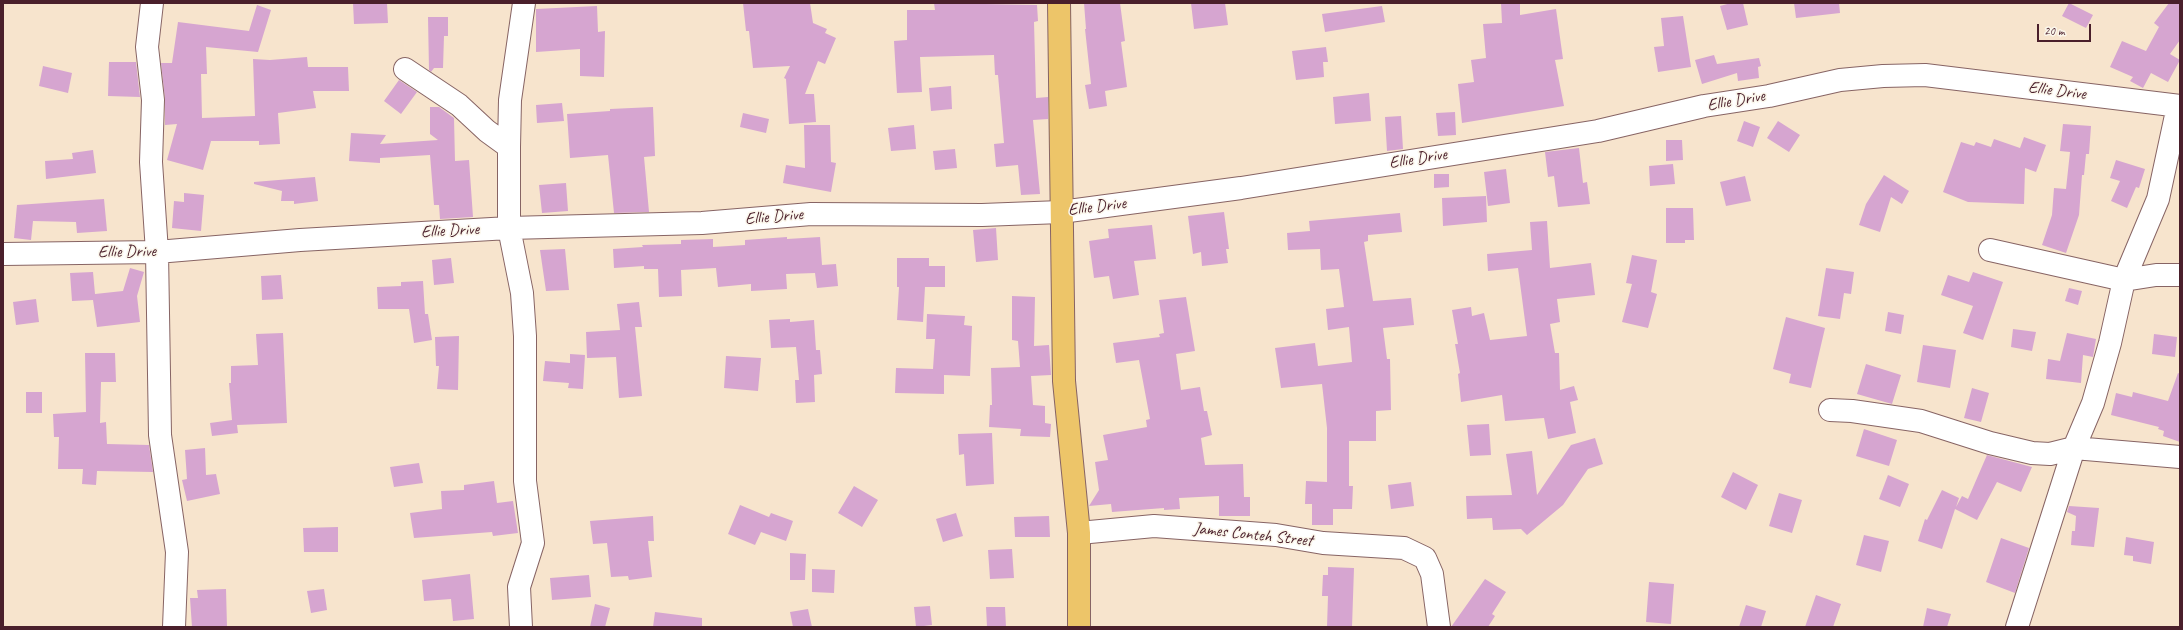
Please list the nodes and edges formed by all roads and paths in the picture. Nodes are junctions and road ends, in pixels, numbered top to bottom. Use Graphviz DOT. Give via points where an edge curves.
graph roads {
  1 [pos="152,3"];
  2 [pos="524,3"];
  3 [pos="1059,3"];
  4 [pos="405,69"];
  5 [pos="2179,106"];
  6 [pos="509,147"];
  7 [pos="1061,212"];
  8 [pos="509,228"];
  9 [pos="1990,250"];
  10 [pos="158,252"];
  11 [pos="3,254"];
  12 [pos="2180,275"];
  13 [pos="2124,280"];
  14 [pos="1830,410"];
  15 [pos="2074,448"];
  16 [pos="2180,457"];
  17 [pos="1079,533"];
  18 [pos="174,627"];
  19 [pos="521,627"];
  20 [pos="1079,627"];
  21 [pos="1439,627"];
  22 [pos="2017,627"];
  1 -- 10 [label="street" via="147,47 153,100 151,162"];
  2 -- 6 [label="street" via="510,100"];
  3 -- 7 [label="main road"];
  4 -- 6 [label="street" via="459,105"];
  5 -- 7 [label="street, Ellie Drive" via="1925,75 1847,79 1769,96 1704,106 1598,131 1241,188"];
  5 -- 13 [label="street" via="2158,199"];
  6 -- 8 [label="street"];
  7 -- 8 [label="street, Ellie Drive" via="982,215 811,214 702,223"];
  7 -- 17 [label="main road" via="1064,381"];
  8 -- 10 [label="street, Ellie Drive" via="300,240"];
  8 -- 19 [label="street" via="522,293 525,343 525,481 533,543 519,587"];
  9 -- 13 [label="street"];
  10 -- 11 [label="street, Ellie Drive"];
  10 -- 18 [label="street" via="160,435 177,552"];
  12 -- 13 [label="street" via="2156,275"];
  13 -- 15 [label="street" via="2093,403"];
  14 -- 15 [label="street" via="1921,421 1990,443 2032,453 2050,454"];
  15 -- 16 [label="street"];
  15 -- 22 [label="street"];
  17 -- 20 [label="main road"];
  17 -- 21 [label="street, James Conteh Street" via="1154,526 1276,535 1323,543 1404,548 1424,558 1432,574"];
}
